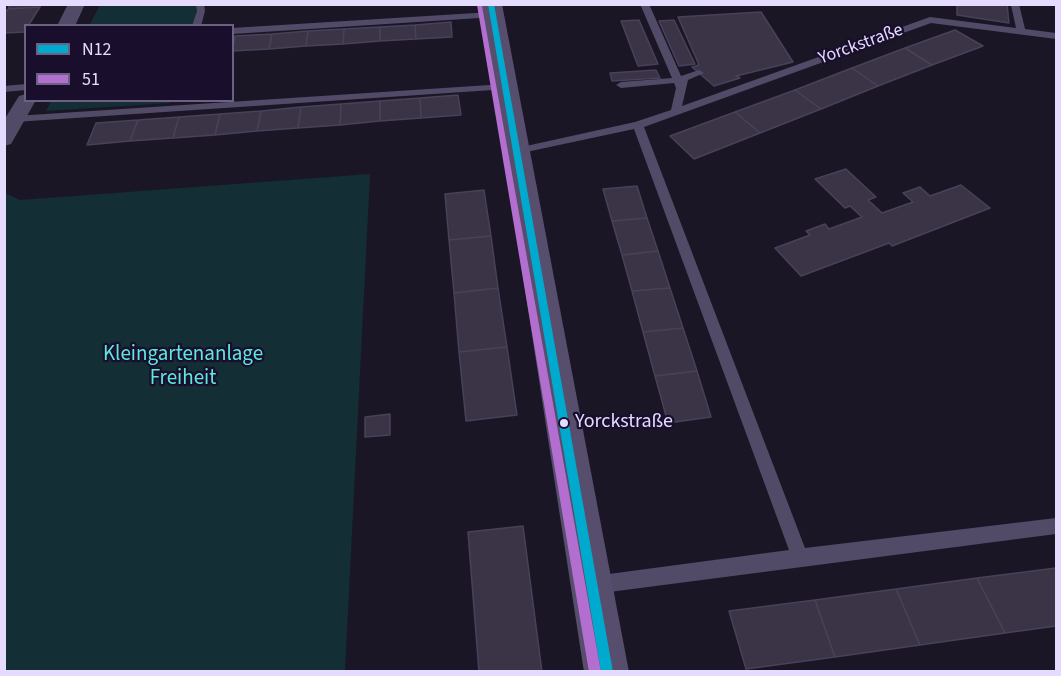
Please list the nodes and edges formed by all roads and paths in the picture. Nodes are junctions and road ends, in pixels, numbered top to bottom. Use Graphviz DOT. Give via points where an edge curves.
graph roads {
  1 [pos="77,4"];
  2 [pos="200,4"];
  3 [pos="644,4"];
  4 [pos="1015,5"];
  5 [pos="491,10"];
  6 [pos="67,24"];
  7 [pos="197,24"];
  8 [pos="234,31"];
  9 [pos="1021,32"];
  10 [pos="1056,36"];
  11 [pos="702,76"];
  12 [pos="679,84"];
  13 [pos="621,85"];
  14 [pos="24,87"];
  15 [pos="505,87"];
  16 [pos="4,89"];
  17 [pos="25,102"];
  18 [pos="225,102"];
  19 [pos="234,102"];
  20 [pos="169,105"];
  21 [pos="675,112"];
  22 [pos="15,119"];
  23 [pos="638,125"];
  24 [pos="4,139"];
  25 [pos="516,151"];
  26 [pos="1056,525"];
  27 [pos="800,556"];
  28 [pos="592,585"];
  29 [pos="607,672"];
  1 -- 6 [label="street"];
  2 -- 7 [label="lane"];
  3 -- 12 [label="lane"];
  4 -- 9 [label="lane"];
  5 -- 8 [label="lane"];
  5 -- 15 [label="main road"];
  9 -- 10 [label="lane, Yorckstraße"];
  9 -- 21 [label="lane, Yorckstraße" via="930,20"];
  11 -- 12 [label="lane"];
  12 -- 13 [label="lane"];
  12 -- 21 [label="lane"];
  14 -- 16 [label="lane"];
  15 -- 19 [label="lane"];
  15 -- 25 [label="main road"];
  17 -- 22 [label="street"];
  18 -- 20 [label="lane"];
  20 -- 22 [label="lane"];
  21 -- 23 [label="lane, Yorckstraße"];
  22 -- 24 [label="street"];
  23 -- 25 [label="lane, Yorckstraße"];
  23 -- 27 [label="lane"];
  25 -- 28 [label="main road"];
  26 -- 27 [label="lane"];
  27 -- 28 [label="lane"];
  28 -- 29 [label="main road"];
}
